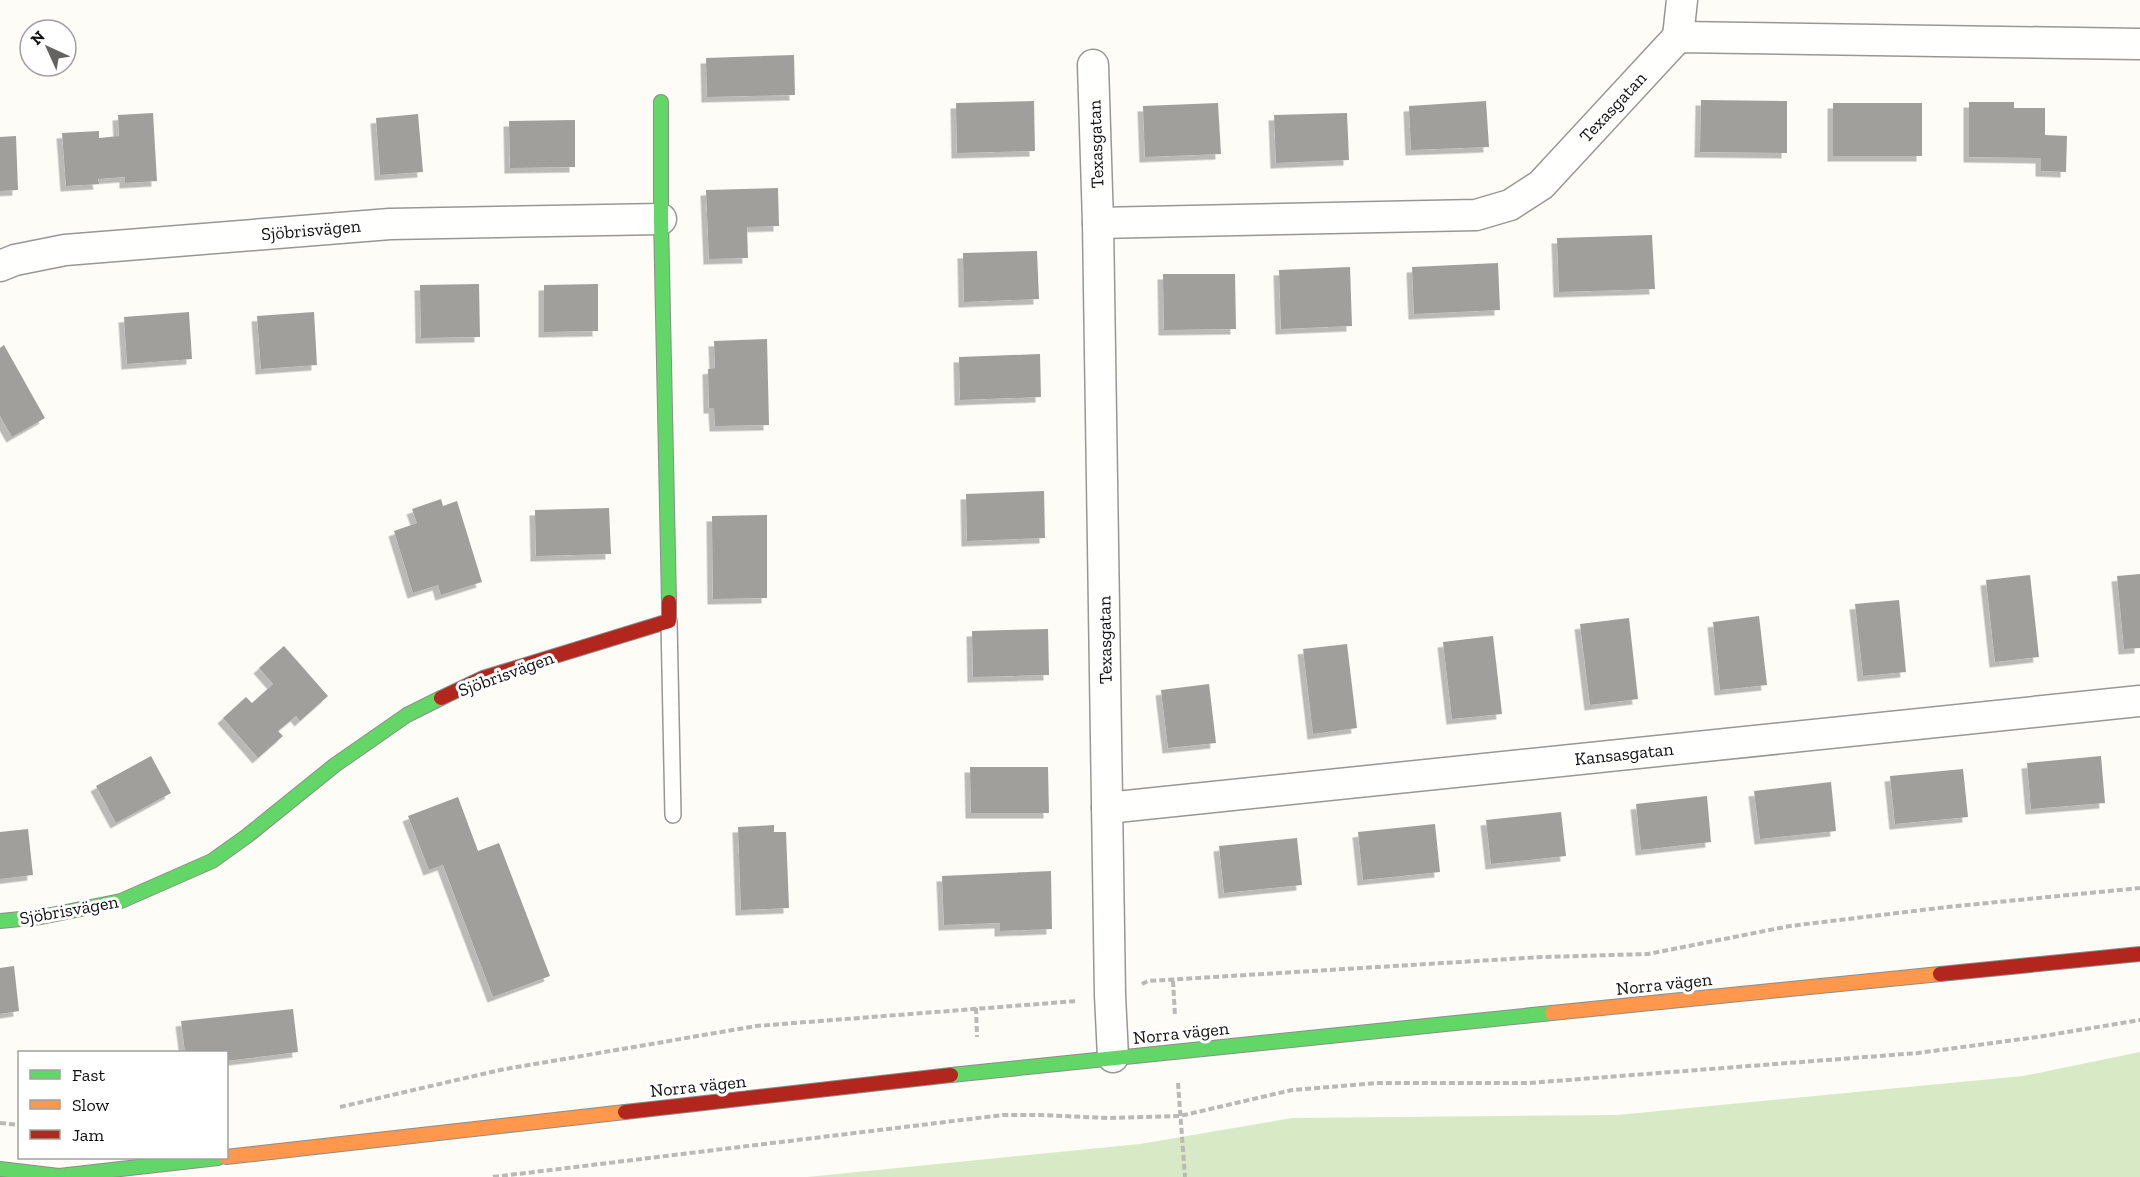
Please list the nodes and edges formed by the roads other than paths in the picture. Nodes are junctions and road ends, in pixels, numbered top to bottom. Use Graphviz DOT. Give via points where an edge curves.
graph roads {
  1 [pos="1682,0"];
  2 [pos="1678,37"];
  3 [pos="2139,44"];
  4 [pos="1093,65"];
  5 [pos="661,102"];
  6 [pos="661,219"];
  7 [pos="1098,223"];
  8 [pos="0,266"];
  9 [pos="669,621"];
  10 [pos="2140,701"];
  11 [pos="1107,808"];
  12 [pos="674,815"];
  13 [pos="0,921"];
  14 [pos="2140,954"];
  15 [pos="1113,1058"];
  16 [pos="228,1157"];
  17 [pos="210,1159"];
  18 [pos="0,1169"];
  19 [pos="58,1177"];
  1 -- 2 [label="street"];
  2 -- 3 [label="street"];
  2 -- 7 [label="street, Texasgatan" via="1541,185 1510,205 1476,215"];
  4 -- 7 [label="street, Texasgatan"];
  5 -- 6 [label="street"];
  6 -- 8 [label="street, Sjöbrisvägen" via="390,224 65,250"];
  6 -- 9 [label="street"];
  7 -- 11 [label="street, Texasgatan"];
  9 -- 12 [label="lane"];
  9 -- 13 [label="street, Sjöbrisvägen" via="483,678 407,715 335,765 212,861 178,877 122,901"];
  10 -- 11 [label="street, Kansasgatan"];
  11 -- 15 [label="street, Texasgatan"];
  14 -- 15 [label="street, Norra vägen"];
  15 -- 16 [label="street, Norra vägen"];
  17 -- 19 [label="street"];
  18 -- 19 [label="street"];
}
